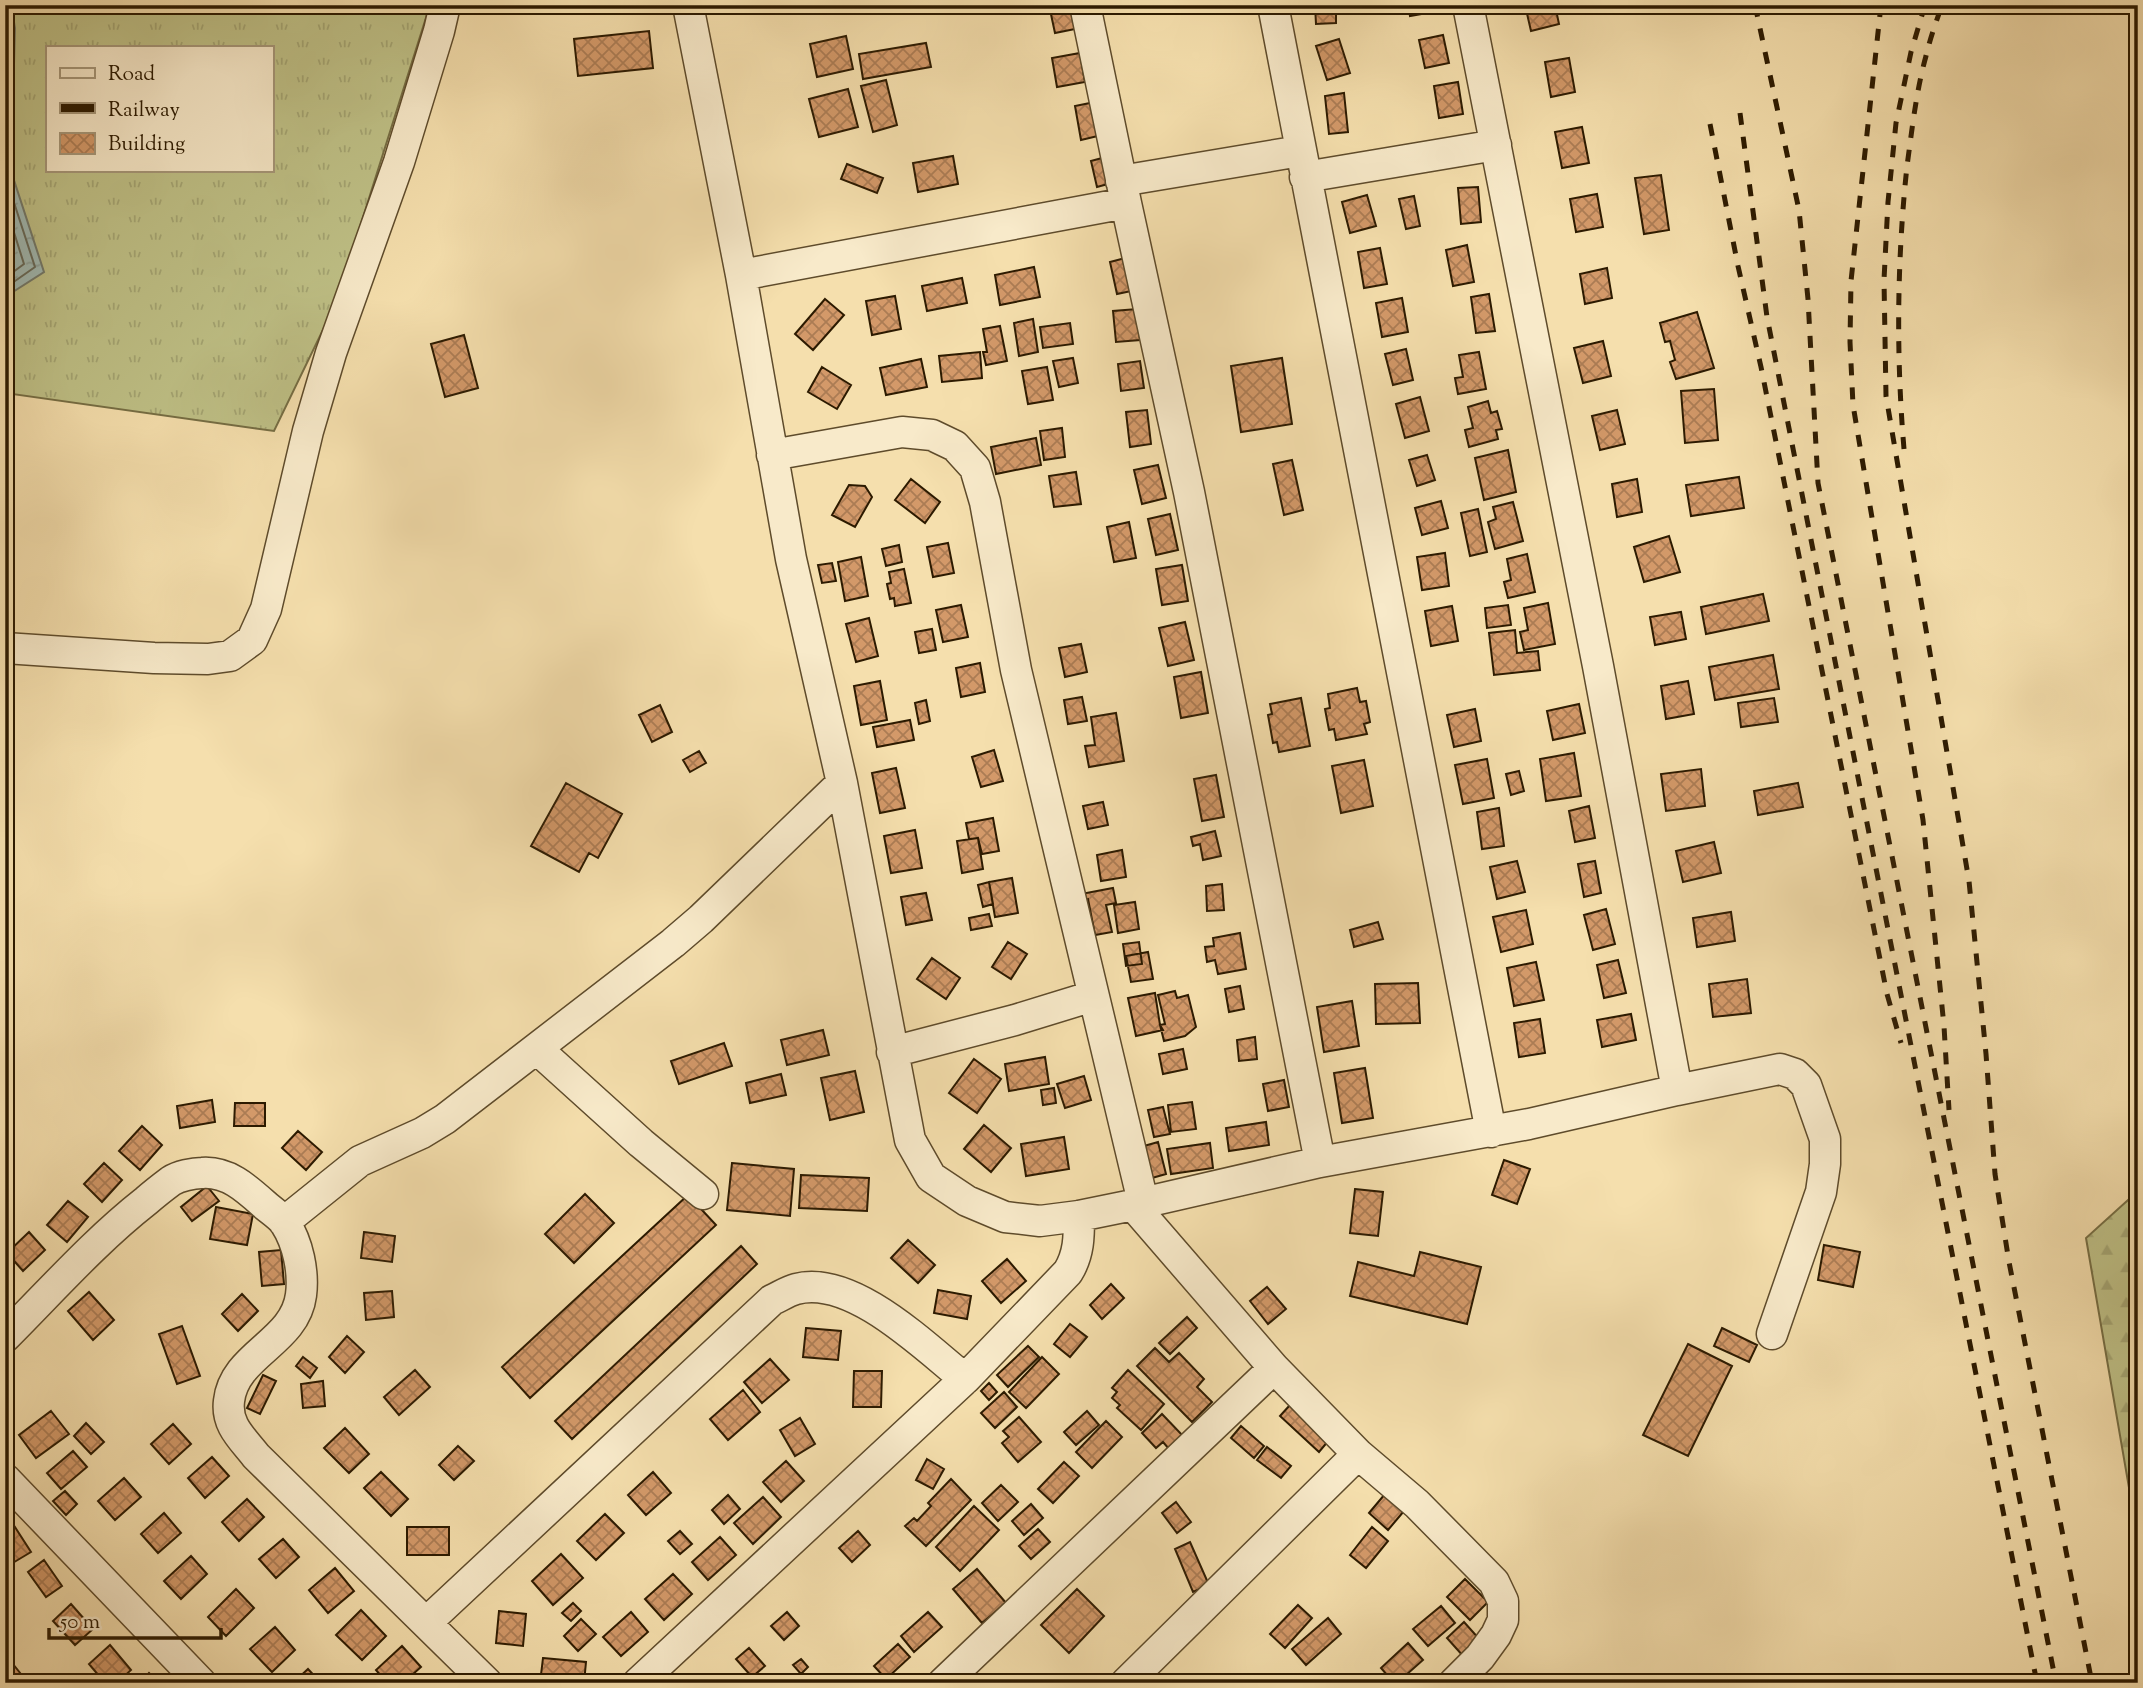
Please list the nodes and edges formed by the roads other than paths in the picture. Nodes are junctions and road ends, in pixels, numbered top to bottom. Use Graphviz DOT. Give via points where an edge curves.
graph roads {
  1 [pos="445,5"];
  2 [pos="688,5"];
  3 [pos="1085,5"];
  4 [pos="1273,5"];
  5 [pos="1468,5"];
  6 [pos="1496,145"];
  7 [pos="1303,164"];
  8 [pos="1123,192"];
  9 [pos="741,275"];
  10 [pos="772,455"];
  11 [pos="5,648"];
  12 [pos="842,783"];
  13 [pos="1093,996"];
  14 [pos="537,1049"];
  15 [pos="892,1052"];
  16 [pos="1677,1090"];
  17 [pos="1491,1132"];
  18 [pos="1320,1163"];
  19 [pos="703,1194"];
  20 [pos="1138,1203"];
  21 [pos="1079,1216"];
  22 [pos="284,1222"];
  23 [pos="1772,1334"];
  24 [pos="5,1337"];
  25 [pos="1274,1368"];
  26 [pos="965,1379"];
  27 [pos="1357,1454"];
  28 [pos="5,1479"];
  29 [pos="427,1622"];
  30 [pos="201,1683"];
  31 [pos="487,1683"];
  32 [pos="638,1683"];
  33 [pos="943,1683"];
  34 [pos="1126,1683"];
  35 [pos="1454,1683"];
  1 -- 11 [label="street" via="399,162 331,353 266,609 252,640 230,656 208,659"];
  2 -- 9 [label="street"];
  3 -- 8 [label="street"];
  4 -- 7 [label="street"];
  5 -- 6 [label="street"];
  6 -- 7 [label="street"];
  6 -- 16 [label="street"];
  7 -- 8 [label="street"];
  7 -- 17 [label="street"];
  8 -- 9 [label="street"];
  8 -- 18 [label="street" via="1192,506"];
  9 -- 10 [label="street"];
  10 -- 12 [label="street" via="808,641"];
  10 -- 13 [label="street" via="902,432 932,435 956,446 975,468 1016,670"];
  12 -- 14 [label="street" via="701,919"];
  12 -- 15 [label="street"];
  13 -- 15 [label="street"];
  13 -- 20 [label="street"];
  14 -- 19 [label="street"];
  14 -- 22 [label="street" via="445,1119 360,1161"];
  15 -- 21 [label="street" via="910,1140 931,1177 967,1201 1005,1217 1040,1221"];
  16 -- 17 [label="street"];
  16 -- 23 [label="street" via="1780,1069 1795,1074 1805,1085 1825,1139 1825,1164 1821,1192"];
  17 -- 18 [label="street"];
  18 -- 20 [label="street"];
  20 -- 21 [label="street"];
  20 -- 25 [label="street"];
  21 -- 26 [label="street" via="1079,1245 1068,1272"];
  22 -- 24 [label="street" via="240,1184 219,1174 200,1172 173,1179 117,1224"];
  22 -- 29 [label="street" via="296,1244 301,1296 284,1332 232,1383 230,1423 256,1456"];
  25 -- 27 [label="street"];
  25 -- 33 [label="street"];
  26 -- 29 [label="street" via="882,1312 852,1296 827,1288 797,1289 772,1300"];
  26 -- 32 [label="street"];
  27 -- 34 [label="street"];
  27 -- 35 [label="street" via="1494,1581 1503,1601 1503,1619 1496,1636"];
  28 -- 30 [label="street"];
  29 -- 31 [label="street"];
}
